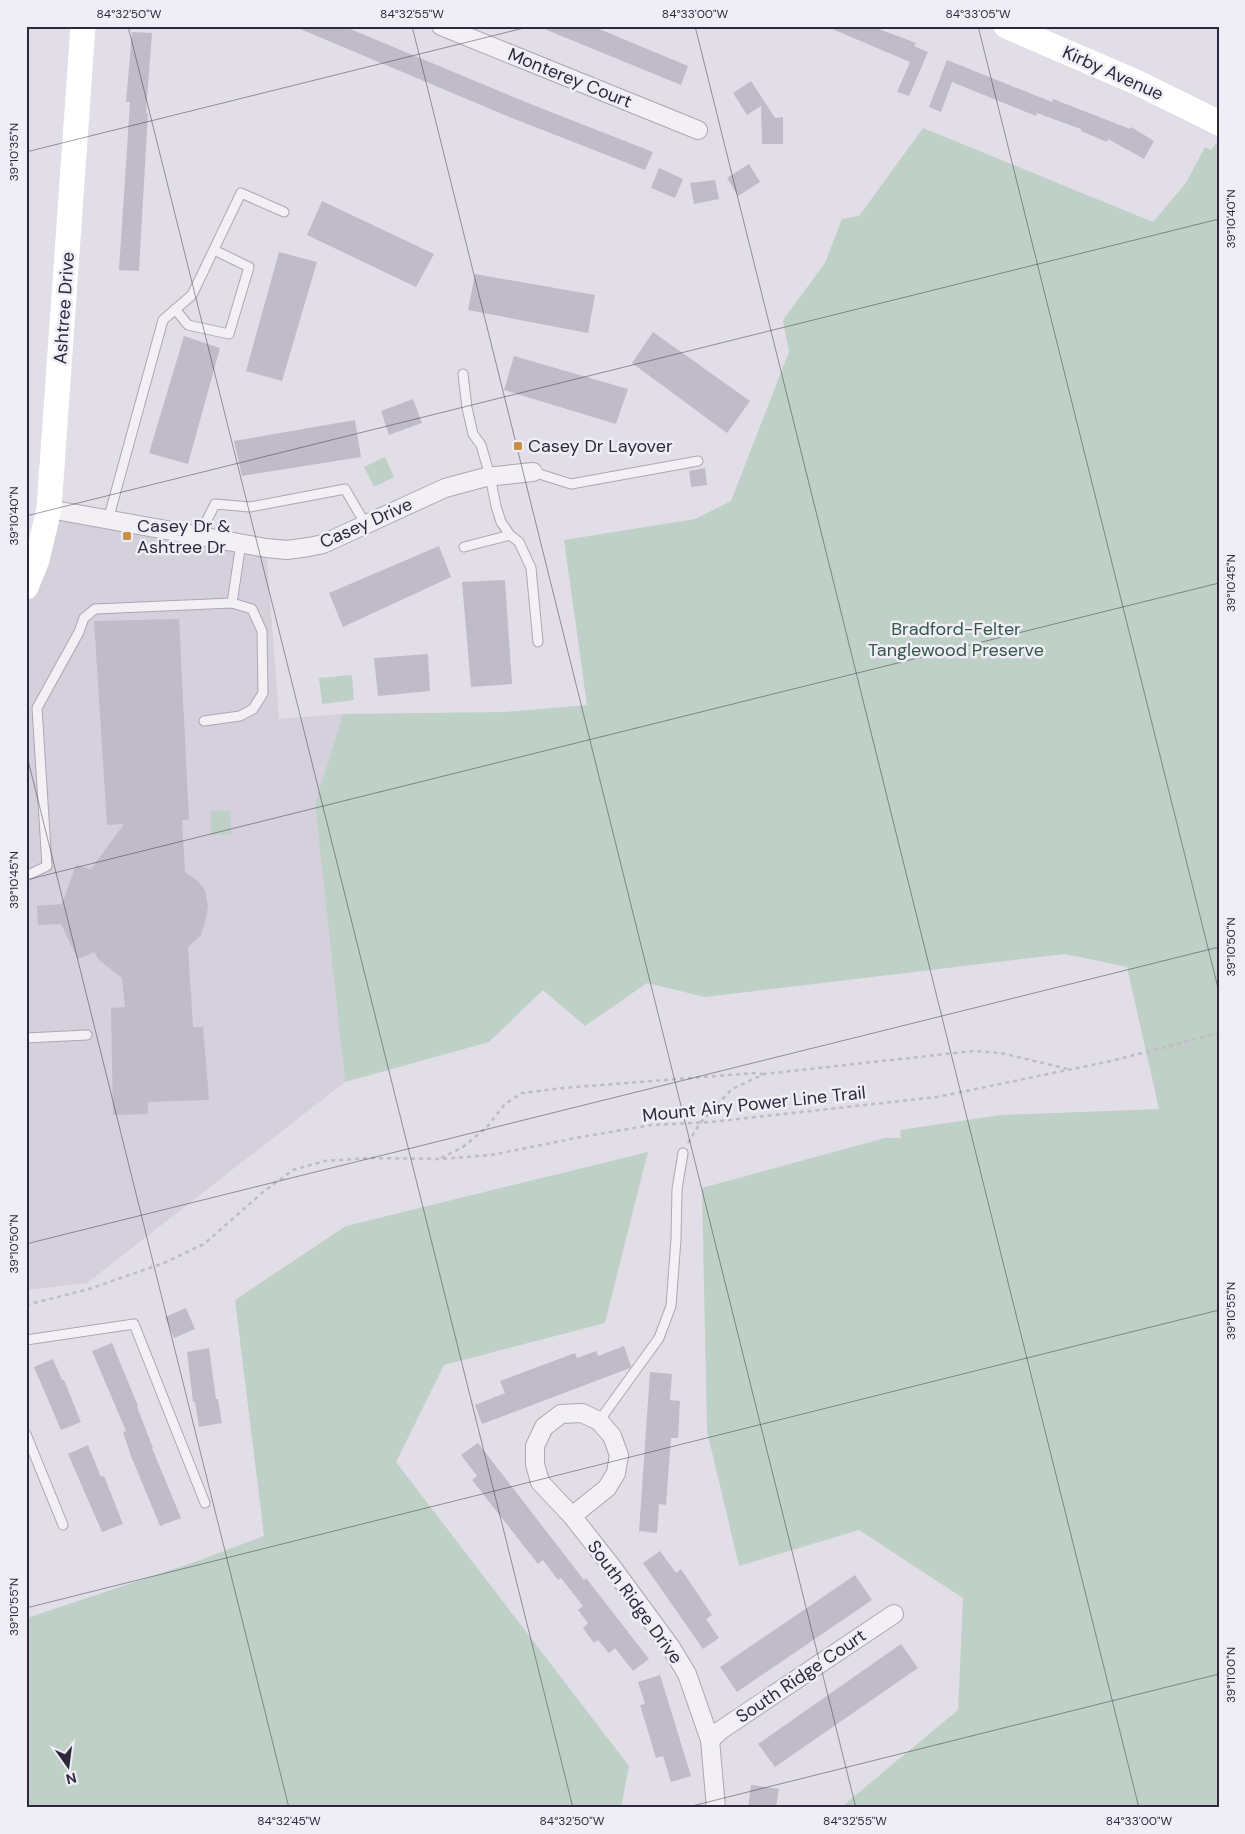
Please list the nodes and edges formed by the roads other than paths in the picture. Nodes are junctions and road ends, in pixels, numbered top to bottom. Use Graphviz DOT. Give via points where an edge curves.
graph roads {
  1 [pos="83,26"];
  2 [pos="441,26"];
  3 [pos="1006,26"];
  4 [pos="1219,123"];
  5 [pos="698,130"];
  6 [pos="284,212"];
  7 [pos="214,250"];
  8 [pos="176,309"];
  9 [pos="463,374"];
  10 [pos="698,461"];
  11 [pos="533,472"];
  12 [pos="490,476"];
  13 [pos="49,510"];
  14 [pos="108,520"];
  15 [pos="366,525"];
  16 [pos="510,535"];
  17 [pos="199,536"];
  18 [pos="240,543"];
  19 [pos="464,547"];
  20 [pos="26,587"];
  21 [pos="232,603"];
  22 [pos="538,642"];
  23 [pos="204,722"];
  24 [pos="26,876"];
  25 [pos="87,1035"];
  26 [pos="26,1038"];
  27 [pos="683,1153"];
  28 [pos="26,1340"];
  29 [pos="600,1421"];
  30 [pos="26,1434"];
  31 [pos="205,1503"];
  32 [pos="572,1516"];
  33 [pos="63,1525"];
  34 [pos="894,1614"];
  35 [pos="710,1740"];
  36 [pos="716,1808"];
  1 -- 13 [label="street, Ashtree Drive"];
  2 -- 5 [label="street, Monterey Court"];
  3 -- 4 [label="street, Kirby Avenue" via="1136,82"];
  6 -- 7 [label="lane" via="241,193"];
  7 -- 8 [label="lane" via="192,295"];
  7 -- 8 [label="lane" via="249,267 229,334 188,324"];
  8 -- 14 [label="lane" via="163,320"];
  9 -- 12 [label="lane" via="473,434 481,446"];
  10 -- 11 [label="lane" via="571,484"];
  11 -- 12 [label="street, Casey Drive"];
  12 -- 15 [label="street, Casey Drive" via="445,488"];
  12 -- 16 [label="lane" via="501,522"];
  13 -- 14 [label="street, Casey Drive"];
  13 -- 20 [label="street, Ashtree Drive" via="37,560"];
  14 -- 17 [label="street, Casey Drive"];
  15 -- 17 [label="lane" via="345,489 250,507 215,504"];
  15 -- 18 [label="street, Casey Drive" via="309,548 287,550"];
  16 -- 19 [label="lane"];
  16 -- 22 [label="lane" via="519,542 531,568"];
  17 -- 18 [label="street, Casey Drive"];
  18 -- 21 [label="lane"];
  21 -- 23 [label="lane" via="252,609 262,631 263,694 253,708 240,716"];
  21 -- 24 [label="lane" via="95,609 84,618 37,708 47,866"];
  25 -- 26 [label="lane"];
  27 -- 29 [label="lane" via="677,1188 671,1306 659,1338"];
  28 -- 31 [label="lane" via="134,1324"];
  29 -- 32 [label="street" via="612,1436 619,1456 616,1473 607,1488"];
  29 -- 32 [label="street, South Ridge Drive" via="582,1414 560,1414 544,1427 534,1446 540,1482"];
  30 -- 33 [label="lane"];
  32 -- 35 [label="street, South Ridge Drive" via="670,1646 687,1674"];
  34 -- 35 [label="street, South Ridge Court"];
  35 -- 36 [label="street, South Ridge Drive"];
}
